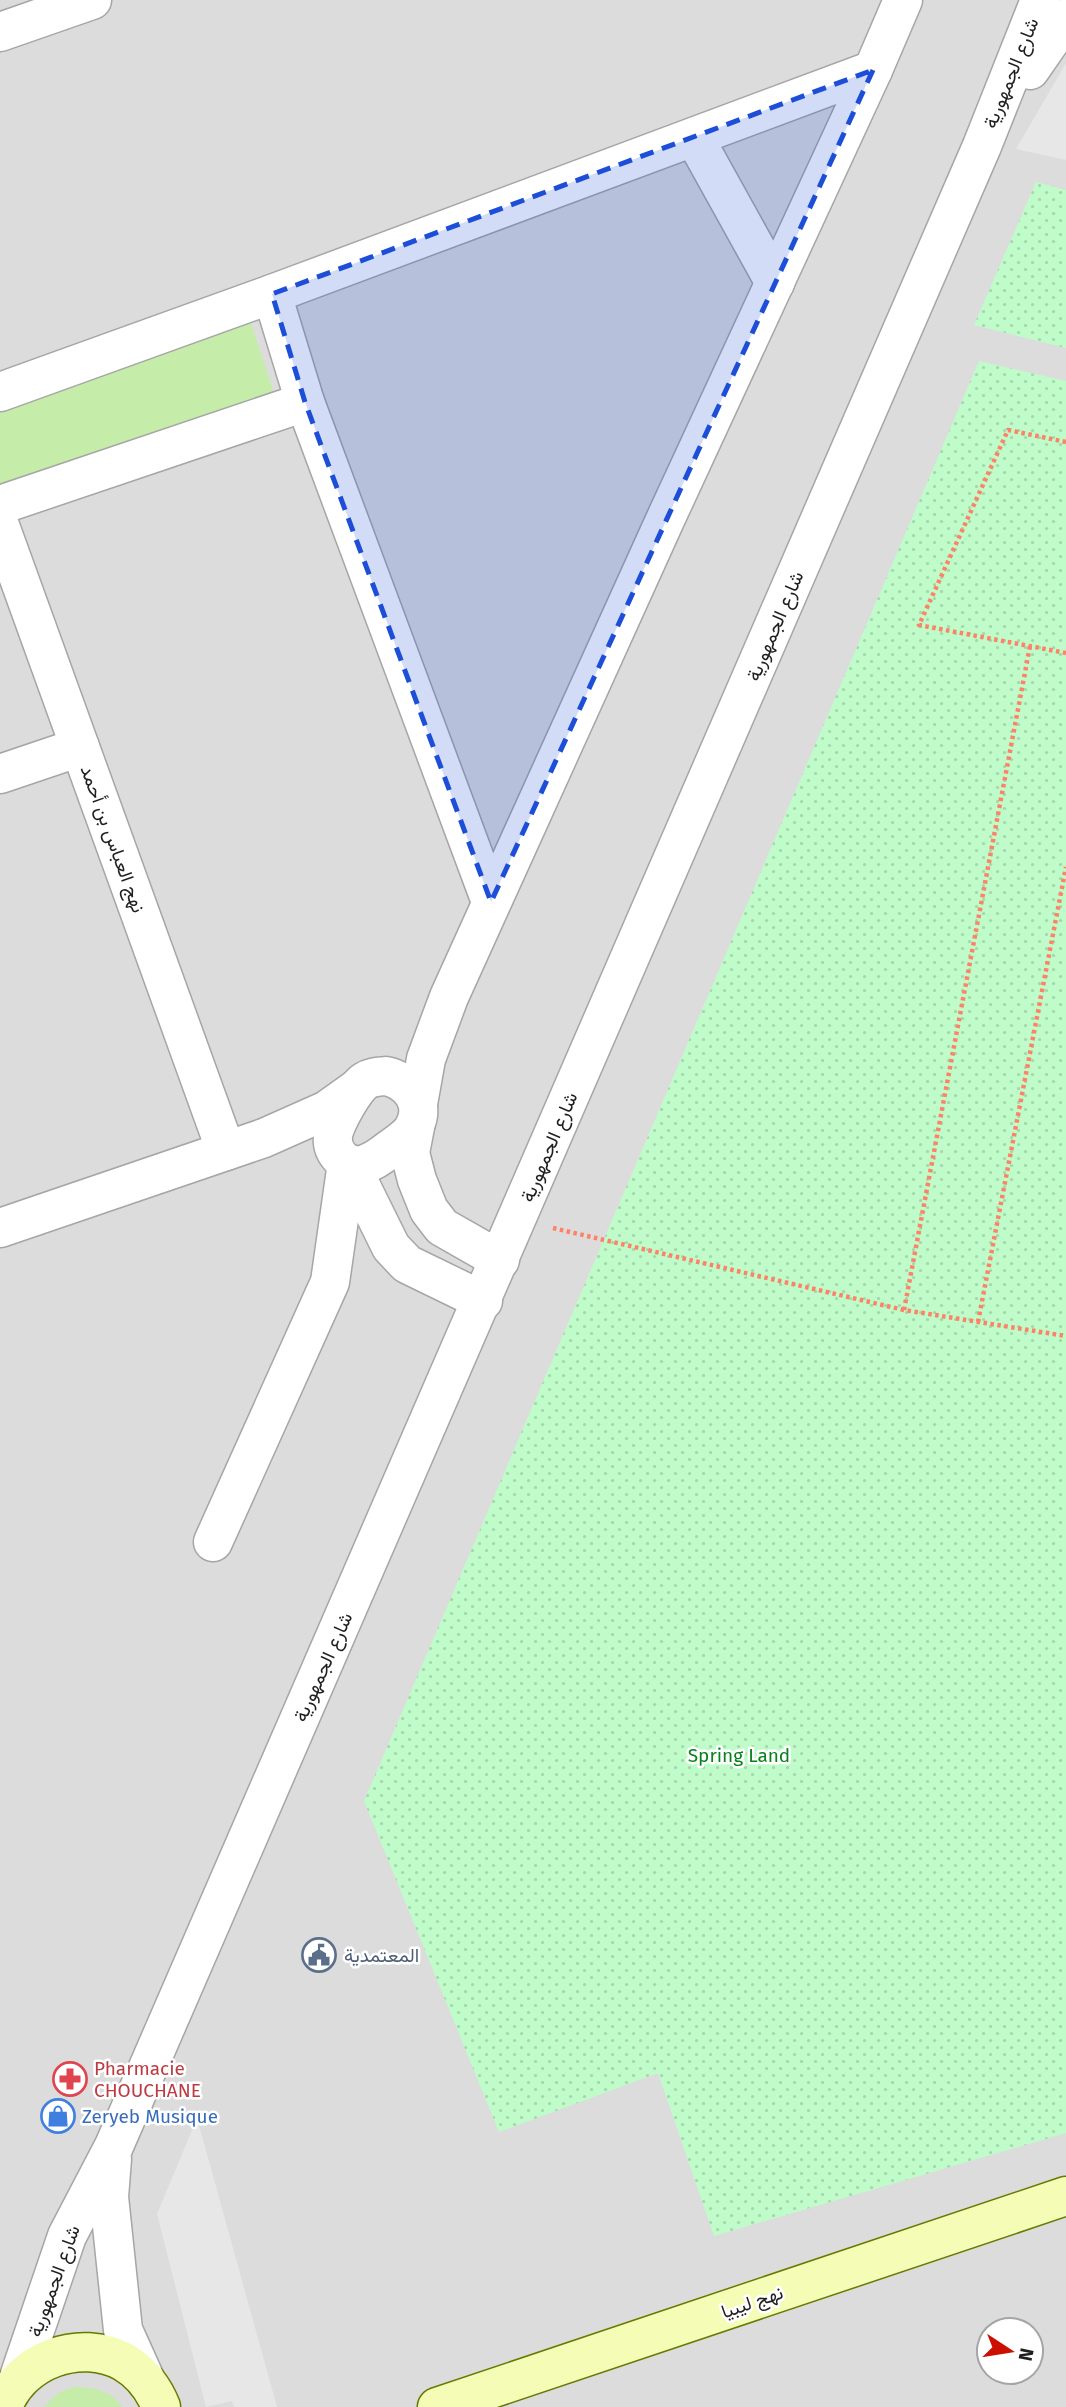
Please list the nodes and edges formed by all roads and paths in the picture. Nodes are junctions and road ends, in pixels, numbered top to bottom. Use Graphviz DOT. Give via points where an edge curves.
graph roads {
  1 [pos="92,0"];
  2 [pos="903,0"];
  3 [pos="1040,0"];
  4 [pos="1066,18"];
  5 [pos="0,32"];
  6 [pos="873,70"];
  7 [pos="694,137"];
  8 [pos="982,146"];
  9 [pos="775,283"];
  10 [pos="272,294"];
  11 [pos="0,392"];
  12 [pos="305,402"];
  13 [pos="1066,442"];
  14 [pos="0,505"];
  15 [pos="0,526"];
  16 [pos="1030,646"];
  17 [pos="1066,653"];
  18 [pos="80,747"];
  19 [pos="0,774"];
  20 [pos="1066,867"];
  21 [pos="491,902"];
  22 [pos="449,997"];
  23 [pos="365,1084"];
  24 [pos="416,1116"];
  25 [pos="264,1138"];
  26 [pos="226,1151"];
  27 [pos="346,1162"];
  28 [pos="518,1220"];
  29 [pos="0,1228"];
  30 [pos="500,1260"];
  31 [pos="483,1301"];
  32 [pos="904,1310"];
  33 [pos="978,1322"];
  34 [pos="1066,1336"];
  35 [pos="213,1542"];
  36 [pos="114,2146"];
  37 [pos="1066,2196"];
  38 [pos="7,2391"];
  39 [pos="158,2400"];
  40 [pos="437,2407"];
  1 -- 5 [label="street"];
  2 -- 6 [label="street"];
  3 -- 8 [label="street, شارع الجمهورية"];
  4 -- 8 [label="street, شارع الجمهورية"];
  6 -- 7 [label="street"];
  6 -- 9 [label="street"];
  7 -- 9 [label="street"];
  7 -- 10 [label="street"];
  8 -- 28 [label="street, شارع الجمهورية"];
  9 -- 21 [label="street"];
  10 -- 11 [label="street"];
  10 -- 12 [label="street"];
  12 -- 14 [label="street"];
  12 -- 21 [label="street"];
  13 -- 16 [label="path" via="1008,430 919,625"];
  15 -- 18 [label="street, نهج العباس بن أحمد"];
  16 -- 17 [label="path"];
  16 -- 32 [label="path"];
  18 -- 19 [label="street"];
  18 -- 26 [label="street, نهج العباس بن أحمد"];
  20 -- 33 [label="path"];
  21 -- 22 [label="street"];
  22 -- 23 [label="street" via="402,1051"];
  22 -- 24 [label="street" via="426,1059"];
  23 -- 24 [label="street" via="386,1076 407,1084 414,1094"];
  23 -- 25 [label="street" via="327,1110"];
  23 -- 27 [label="street" via="334,1130 333,1147"];
  24 -- 27 [label="street" via="408,1136 374,1160 359,1166"];
  24 -- 30 [label="street" via="410,1153 429,1210 442,1227"];
  25 -- 26 [label="street"];
  25 -- 27 [label="street" via="317,1144"];
  26 -- 29 [label="street"];
  27 -- 31 [label="street" via="391,1247 407,1264"];
  27 -- 35 [label="street" via="330,1282"];
  28 -- 30 [label="street, شارع الجمهورية"];
  28 -- 32 [label="path"];
  30 -- 31 [label="street, شارع الجمهورية"];
  31 -- 36 [label="street, شارع الجمهورية"];
  32 -- 33 [label="path"];
  33 -- 34 [label="path"];
  36 -- 38 [label="street, شارع الجمهورية" via="67,2236"];
  36 -- 39 [label="street, شارع الجمهورية" via="109,2197 123,2330"];
  37 -- 40 [label="main road, نهج ليبيا"];
  38 -- 39 [label="main road" via="40,2362 68,2353 97,2353 123,2362"];
}
